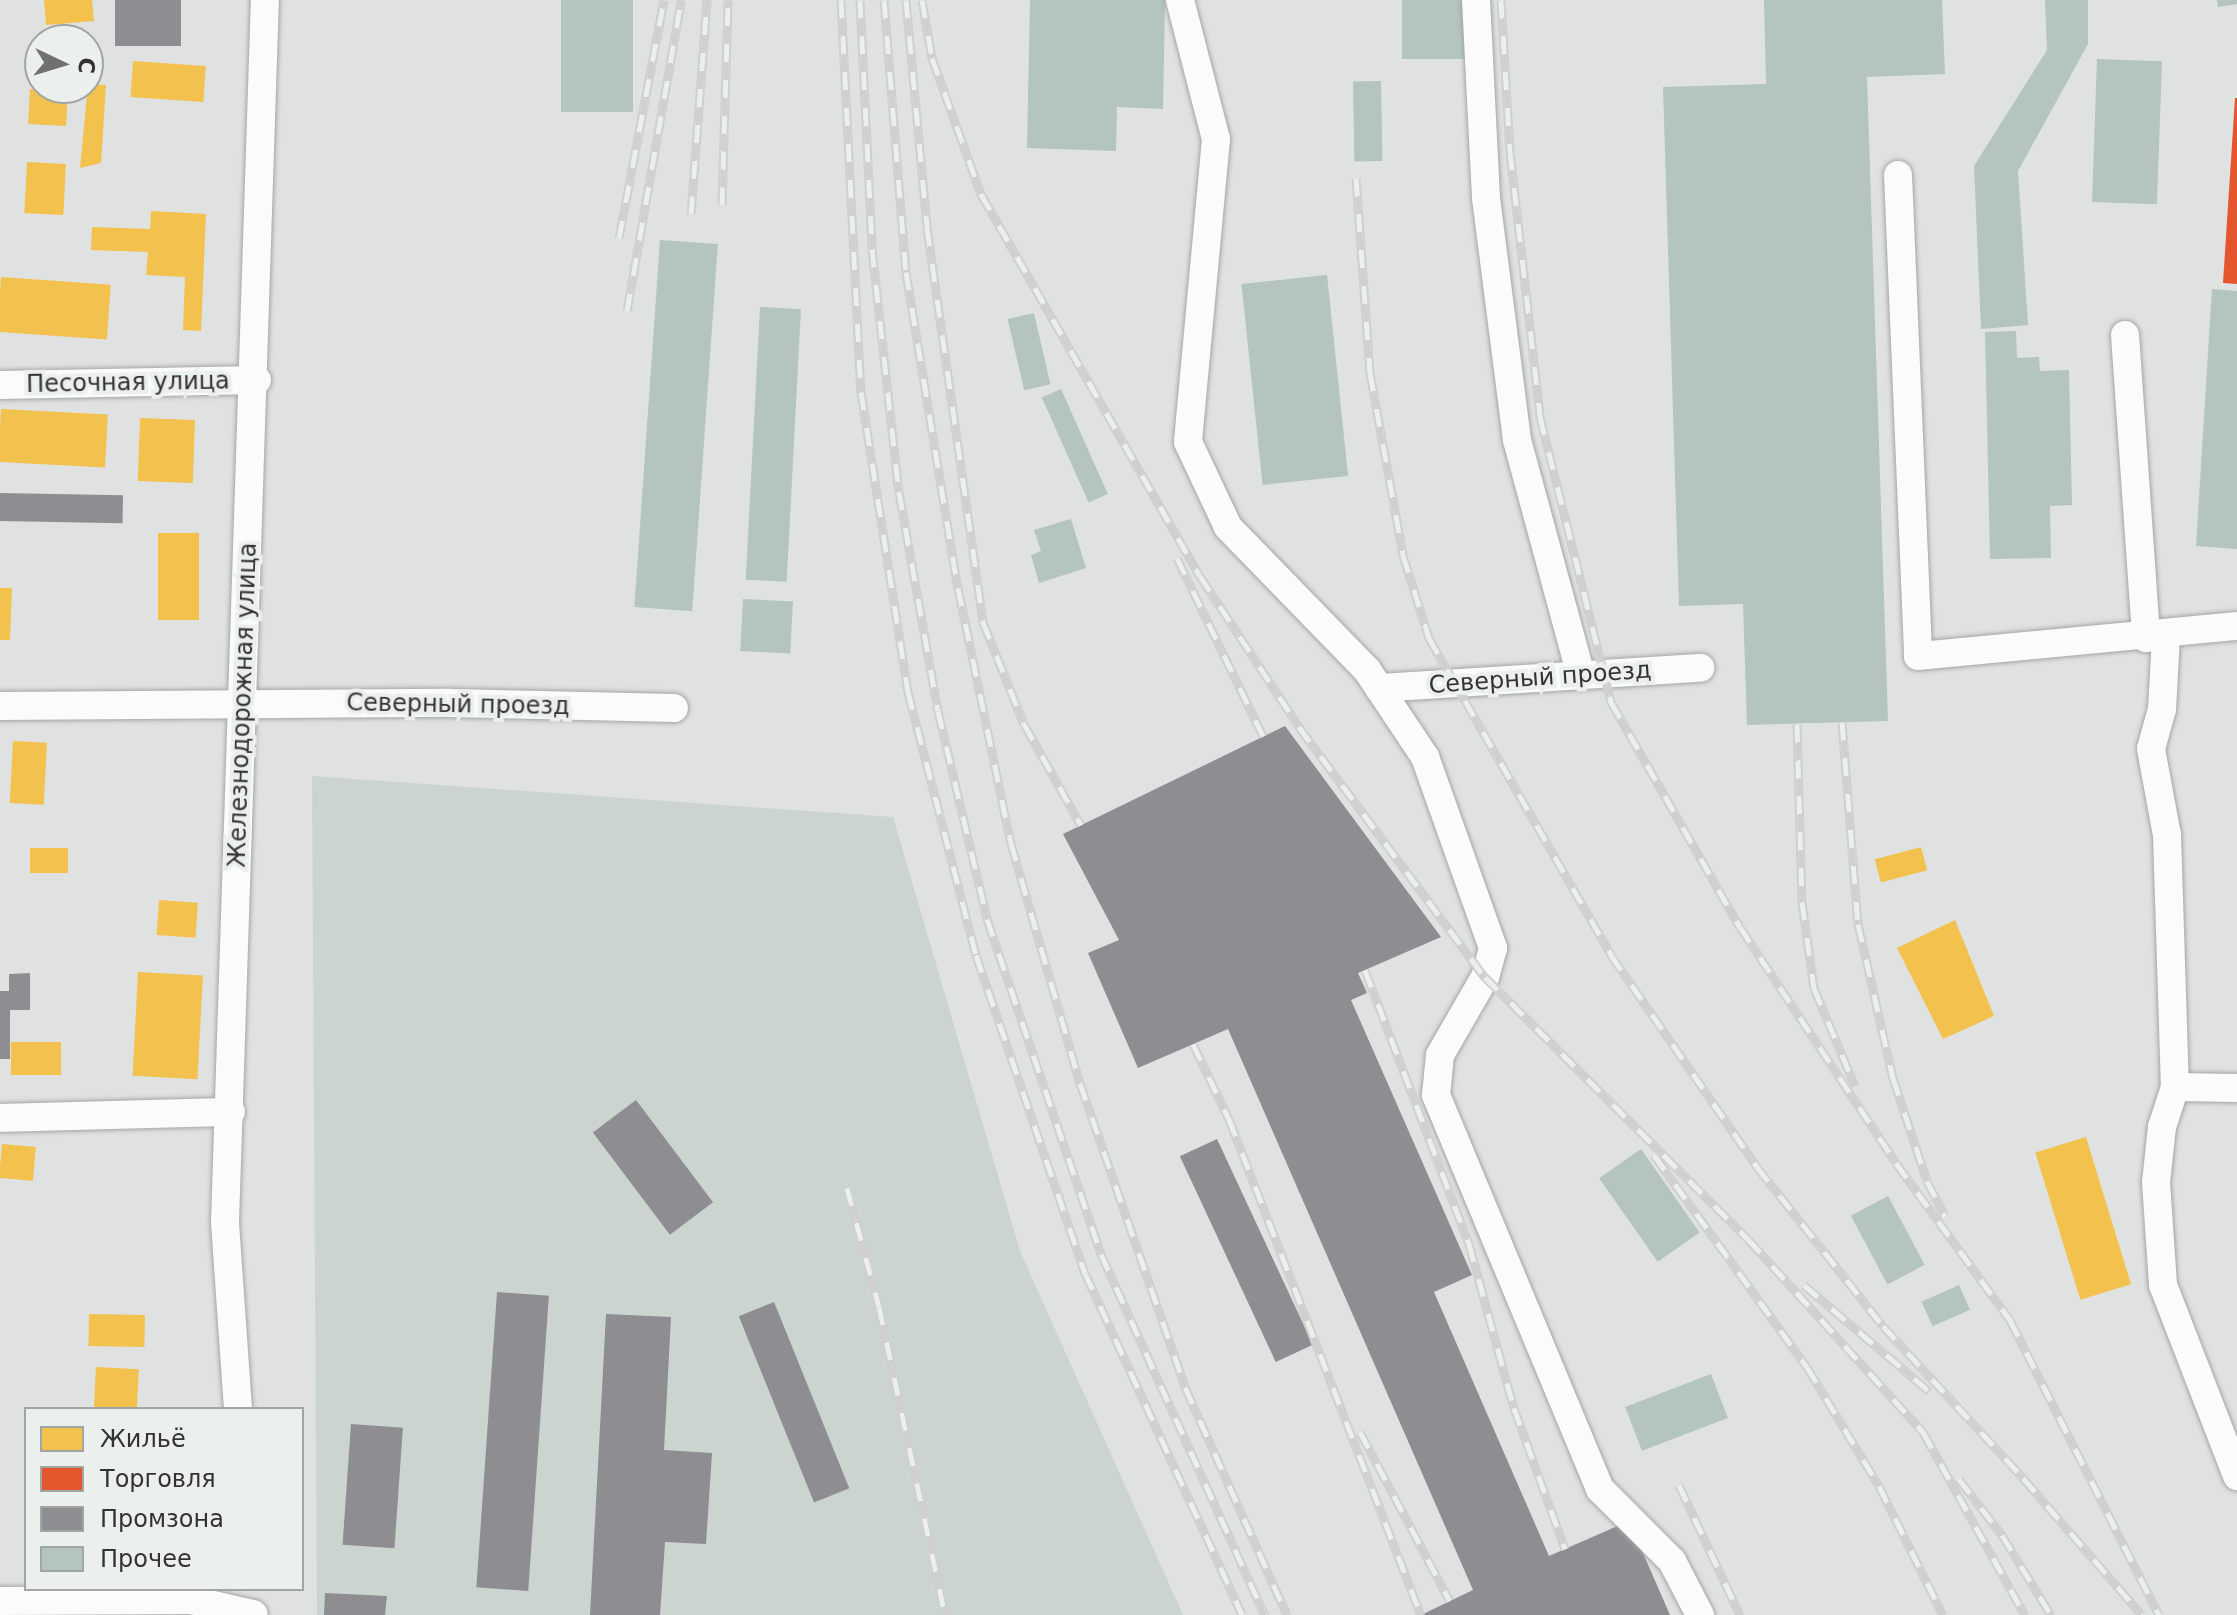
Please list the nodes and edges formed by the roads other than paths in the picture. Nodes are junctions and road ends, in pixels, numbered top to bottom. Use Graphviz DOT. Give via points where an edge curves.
graph roads {
  1 [pos="265,0"];
  2 [pos="1180,0"];
  3 [pos="1476,0"];
  4 [pos="1898,175"];
  5 [pos="2125,335"];
  6 [pos="257,380"];
  7 [pos="0,385"];
  8 [pos="2237,626"];
  9 [pos="2156,637"];
  10 [pos="1700,668"];
  11 [pos="1581,675"];
  12 [pos="1379,688"];
  13 [pos="242,704"];
  14 [pos="0,706"];
  15 [pos="674,708"];
  16 [pos="2175,1087"];
  17 [pos="2237,1088"];
  18 [pos="231,1112"];
  19 [pos="0,1118"];
  20 [pos="238,1407"];
  21 [pos="2237,1476"];
  22 [pos="0,1601"];
  23 [pos="253,1606"];
  24 [pos="1700,1615"];
  1 -- 6 [label="street, Железнодорожная улица"];
  2 -- 12 [label="street" via="1216,139 1188,442 1228,527"];
  3 -- 11 [label="street" via="1486,198 1517,440"];
  4 -- 9 [label="street" via="1918,656"];
  5 -- 9 [label="street"];
  6 -- 7 [label="street, Песочная улица"];
  6 -- 13 [label="street, Железнодорожная улица"];
  8 -- 9 [label="street"];
  9 -- 16 [label="street" via="2162,709 2151,749 2167,835"];
  10 -- 11 [label="street, Северный проезд"];
  11 -- 12 [label="street, Северный проезд"];
  12 -- 24 [label="street" via="1425,757 1493,948 1485,977 1440,1055 1436,1095 1600,1489 1672,1561"];
  13 -- 14 [label="street, Северный проезд"];
  13 -- 15 [label="street, Северный проезд"];
  13 -- 18 [label="street, Железнодорожная улица"];
  16 -- 17 [label="street"];
  16 -- 21 [label="street" via="2162,1127 2156,1182 2163,1285"];
  18 -- 19 [label="street"];
  18 -- 20 [label="street, Железнодорожная улица" via="225,1222"];
  22 -- 23 [label="street" via="191,1600"];
}
